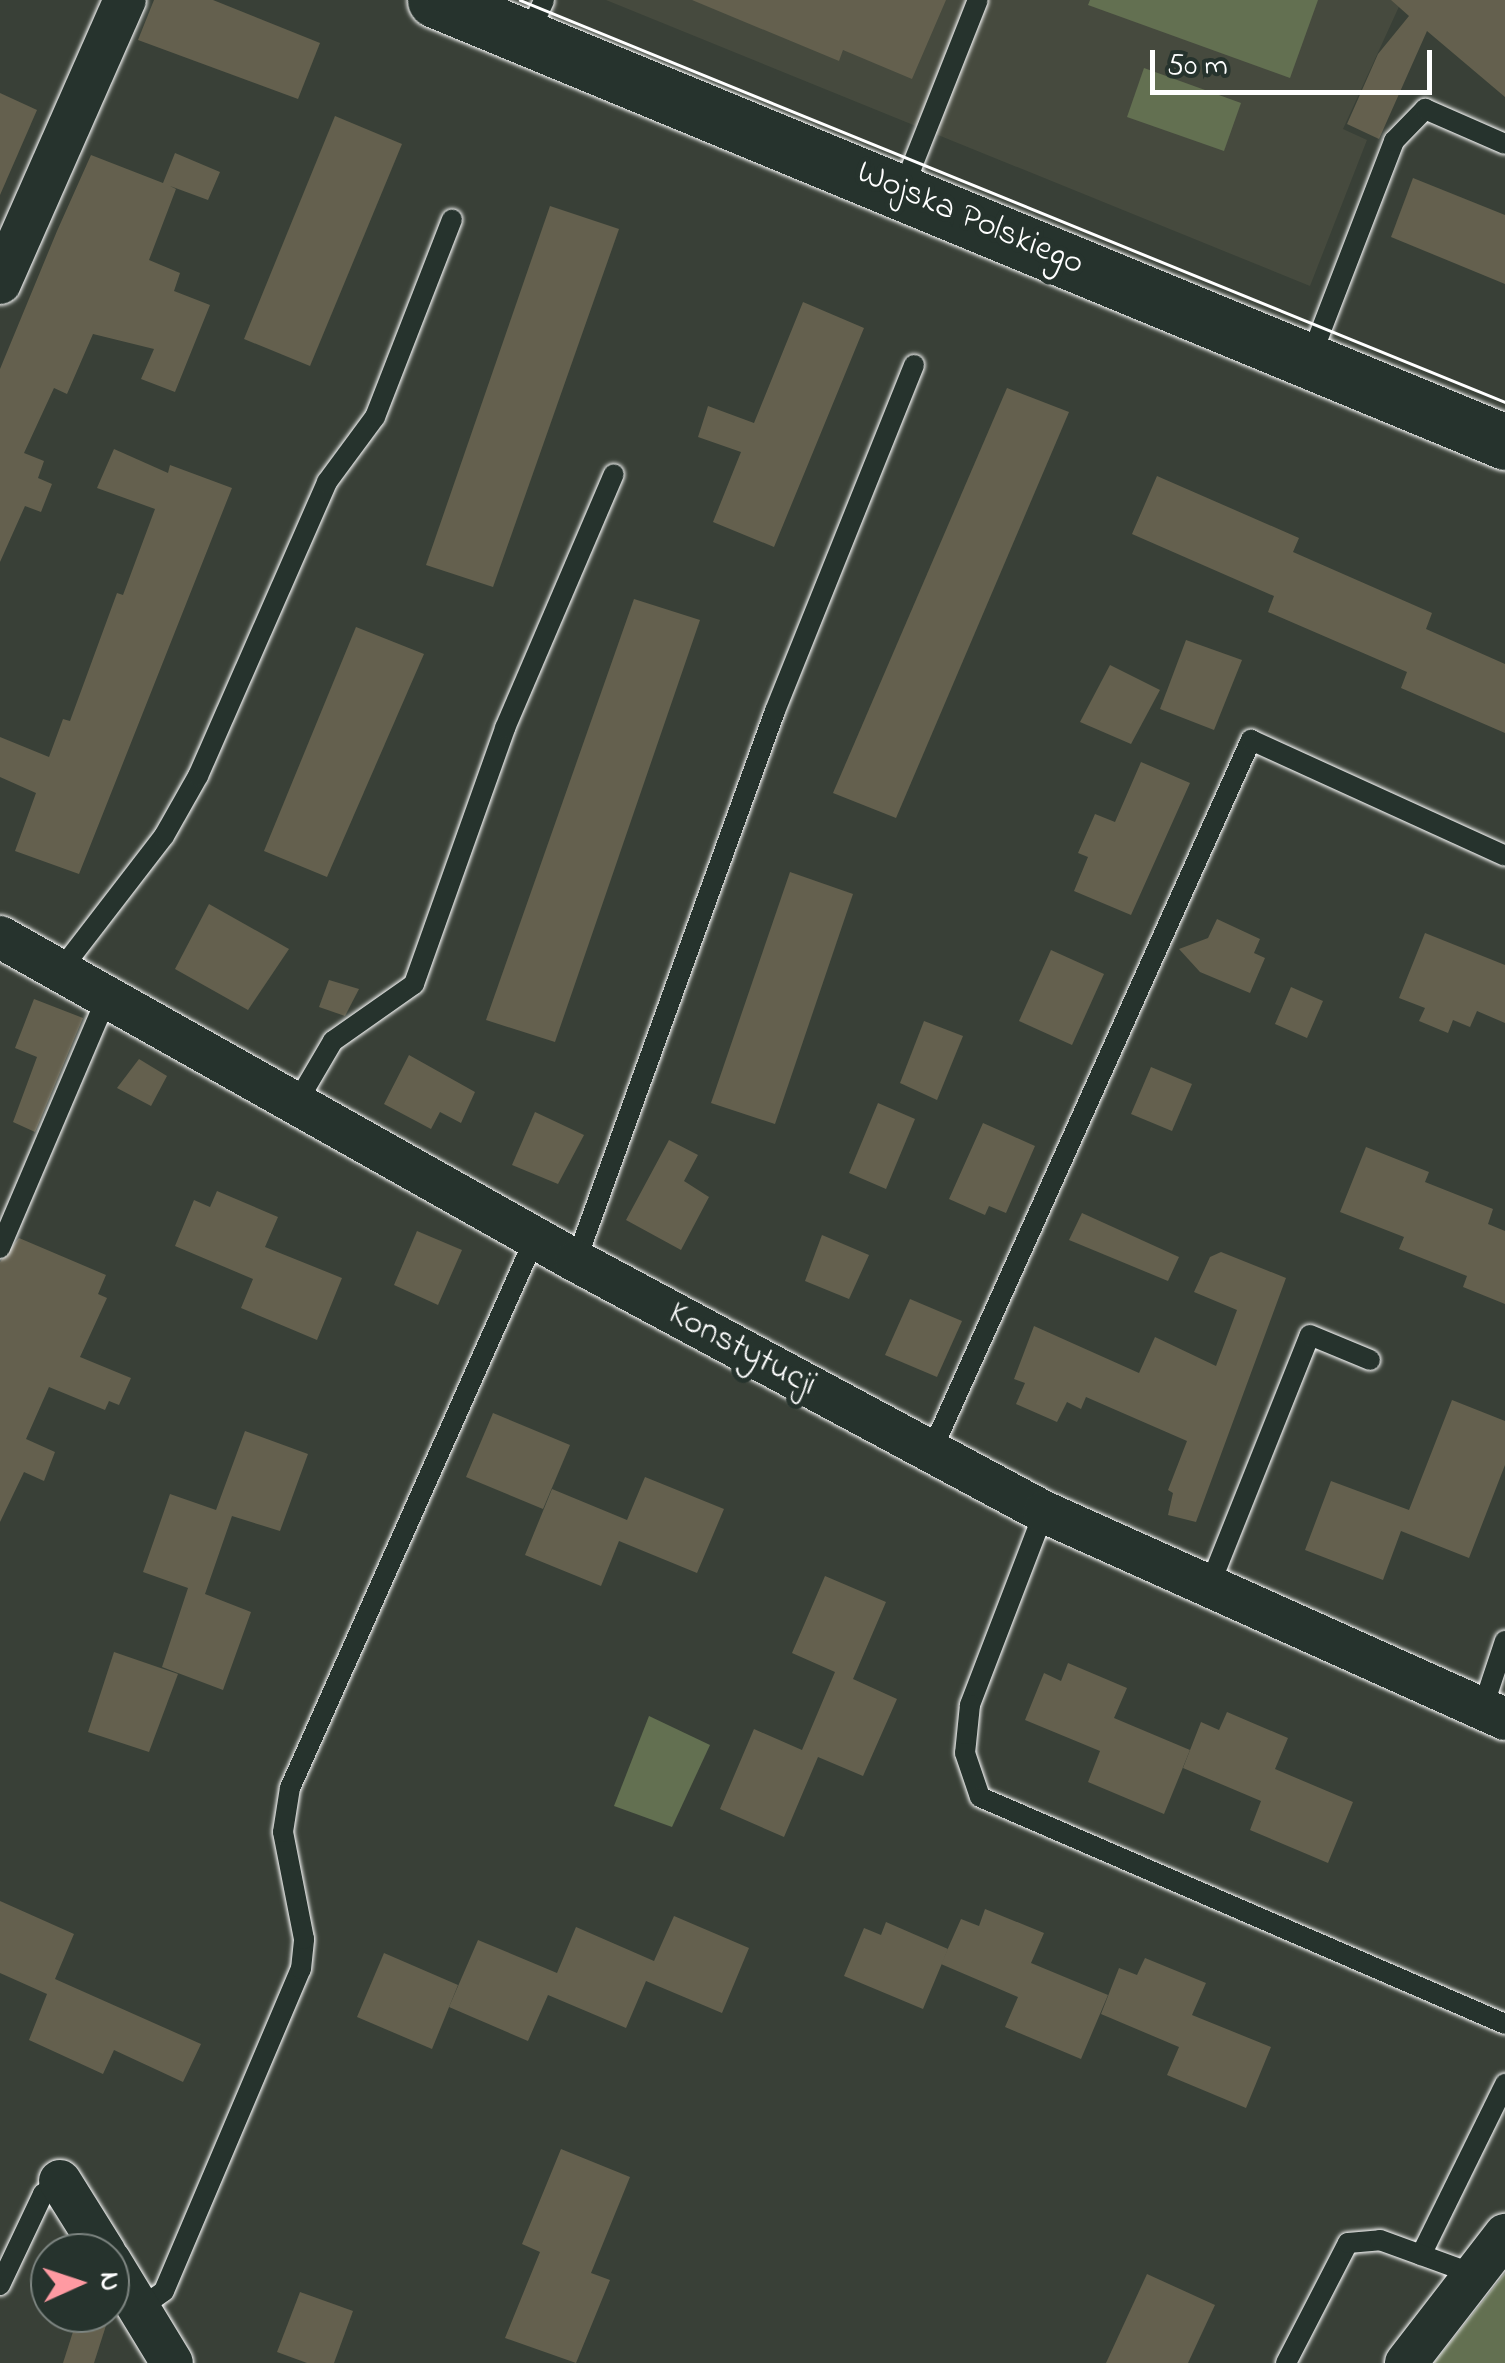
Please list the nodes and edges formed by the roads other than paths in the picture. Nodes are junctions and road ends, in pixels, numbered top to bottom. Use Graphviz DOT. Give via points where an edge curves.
graph roads {
  1 [pos="125,0"];
  2 [pos="434,0"];
  3 [pos="978,0"];
  4 [pos="535,19"];
  5 [pos="1505,144"];
  6 [pos="902,191"];
  7 [pos="452,220"];
  8 [pos="0,283"];
  9 [pos="1309,361"];
  10 [pos="914,365"];
  11 [pos="1505,442"];
  12 [pos="614,474"];
  13 [pos="1505,856"];
  14 [pos="0,937"];
  15 [pos="60,971"];
  16 [pos="106,999"];
  17 [pos="296,1104"];
  18 [pos="535,1238"];
  19 [pos="0,1248"];
  20 [pos="576,1261"];
  21 [pos="1370,1360"];
  22 [pos="931,1452"];
  23 [pos="1044,1512"];
  24 [pos="1210,1587"];
  25 [pos="1505,1640"];
  26 [pos="1494,1715"];
  27 [pos="1505,2024"];
  28 [pos="1505,2084"];
  29 [pos="60,2182"];
  30 [pos="92,2233"];
  31 [pos="1505,2235"];
  32 [pos="1421,2254"];
  33 [pos="1476,2275"];
  34 [pos="0,2285"];
  35 [pos="130,2292"];
  36 [pos="140,2308"];
  37 [pos="172,2363"];
  38 [pos="1286,2363"];
  39 [pos="1406,2363"];
  1 -- 8 [label="street"];
  2 -- 4 [label="main road, Wojska Polskiego"];
  3 -- 6 [label="lane"];
  4 -- 6 [label="main road, Wojska Polskiego"];
  5 -- 9 [label="lane" via="1425,109 1394,141"];
  6 -- 9 [label="main road, Wojska Polskiego"];
  7 -- 15 [label="lane" via="375,417 327,482 198,776 164,836"];
  9 -- 11 [label="main road, Wojska Polskiego"];
  10 -- 20 [label="lane" via="775,711"];
  12 -- 17 [label="lane" via="505,728 414,984 333,1040"];
  13 -- 22 [label="lane" via="1251,740"];
  14 -- 15 [label="street, Konstytucji"];
  15 -- 16 [label="street, Konstytucji"];
  16 -- 17 [label="street, Konstytucji"];
  16 -- 19 [label="lane"];
  17 -- 18 [label="street, Konstytucji"];
  18 -- 20 [label="street, Konstytucji"];
  18 -- 36 [label="lane" via="290,1788 283,1832 304,1939 301,1969 164,2290"];
  20 -- 22 [label="street, Konstytucji"];
  21 -- 24 [label="lane" via="1310,1335"];
  22 -- 23 [label="street, Konstytucji"];
  23 -- 24 [label="street, Konstytucji"];
  23 -- 27 [label="lane" via="970,1705 965,1754 980,1797"];
  24 -- 26 [label="street, Konstytucji"];
  25 -- 26 [label="lane"];
  28 -- 32 [label="lane"];
  29 -- 30 [label="street"];
  29 -- 34 [label="lane" via="43,2194"];
  31 -- 33 [label="street"];
  32 -- 33 [label="lane"];
  32 -- 38 [label="lane" via="1380,2240 1348,2243"];
  33 -- 39 [label="street"];
  35 -- 36 [label="street"];
  36 -- 37 [label="street"];
}
